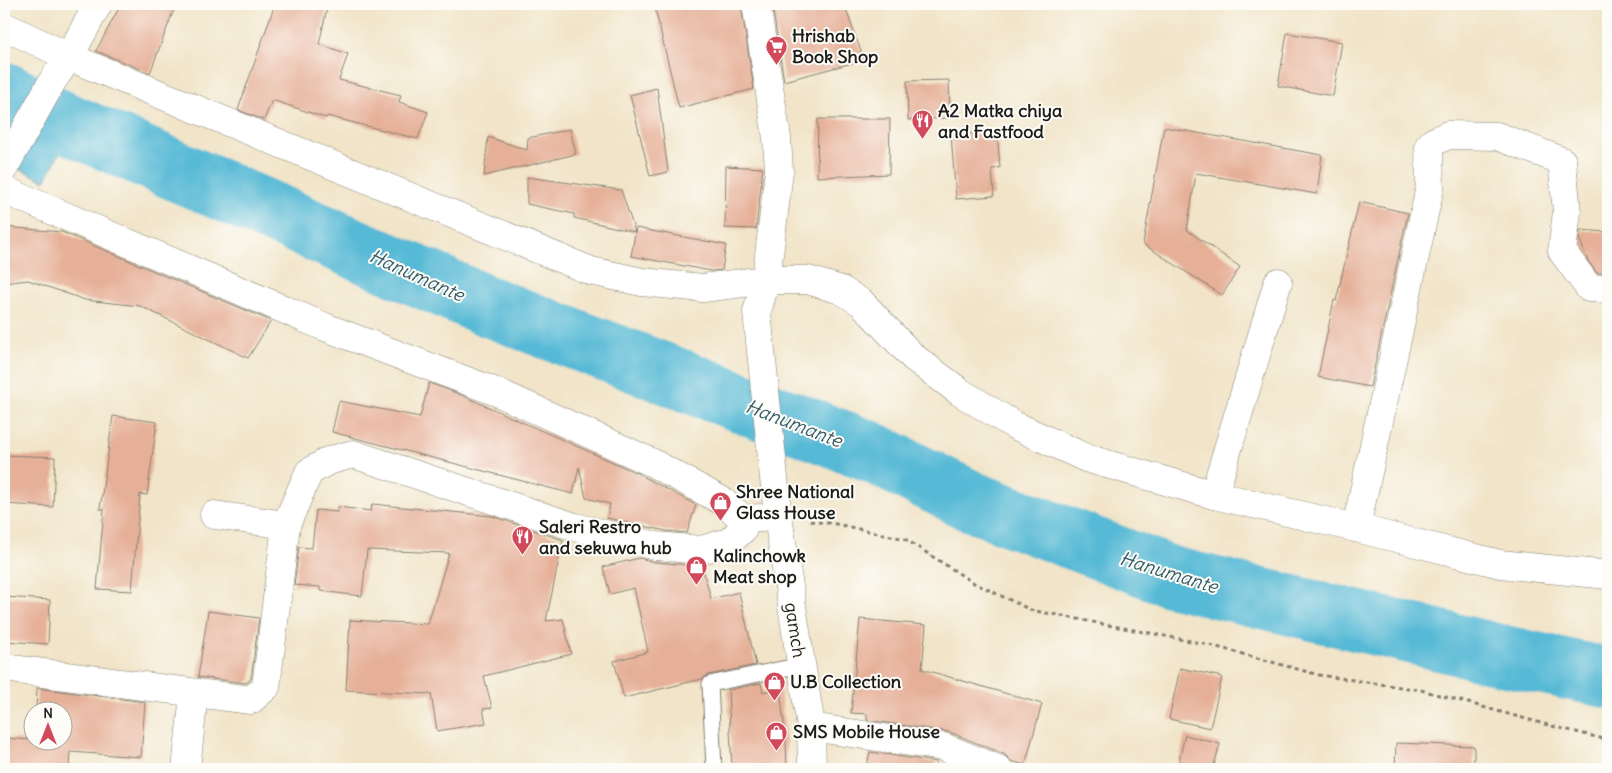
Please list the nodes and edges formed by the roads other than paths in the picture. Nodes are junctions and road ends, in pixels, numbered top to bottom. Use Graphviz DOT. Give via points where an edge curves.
graph roads {
  1 [pos="98,4"];
  2 [pos="756,4"];
  3 [pos="4,26"];
  4 [pos="69,57"];
  5 [pos="4,168"];
  6 [pos="4,190"];
  7 [pos="766,280"];
  8 [pos="1278,282"];
  9 [pos="1608,289"];
  10 [pos="1214,495"];
  11 [pos="214,515"];
  12 [pos="778,518"];
  13 [pos="743,519"];
  14 [pos="286,525"];
  15 [pos="1356,528"];
  16 [pos="1608,575"];
  17 [pos="801,665"];
  18 [pos="4,668"];
  19 [pos="194,694"];
  20 [pos="810,727"];
  21 [pos="186,769"];
  22 [pos="714,769"];
  23 [pos="812,769"];
  24 [pos="998,769"];
  1 -- 4 [label="street"];
  2 -- 7 [label="street" via="777,138 779,172"];
  3 -- 4 [label="street"];
  4 -- 5 [label="street"];
  4 -- 7 [label="street" via="592,271 642,282 703,288"];
  6 -- 13 [label="street" via="325,327 500,393 651,462 724,502"];
  7 -- 10 [label="street" via="808,280 841,290 862,303 913,357 960,392 1014,425 1086,458"];
  7 -- 12 [label="street, gamch" via="757,312"];
  8 -- 10 [label="street"];
  9 -- 15 [label="street" via="1589,288 1562,250 1567,212 1562,161 1498,136 1448,135 1433,142 1429,146 1430,187"];
  10 -- 15 [label="street"];
  11 -- 14 [label="street"];
  12 -- 13 [label="street"];
  12 -- 17 [label="street, gamch"];
  13 -- 14 [label="street" via="743,529 729,542 701,550 656,546 575,527 353,454 328,461 309,472"];
  14 -- 19 [label="street" via="266,687 251,700"];
  15 -- 16 [label="street" via="1500,564"];
  17 -- 20 [label="street, gamch"];
  17 -- 22 [label="lane" via="710,684"];
  18 -- 19 [label="street"];
  19 -- 21 [label="street"];
  20 -- 23 [label="street, gamch"];
  20 -- 24 [label="street" via="943,747"];
}
